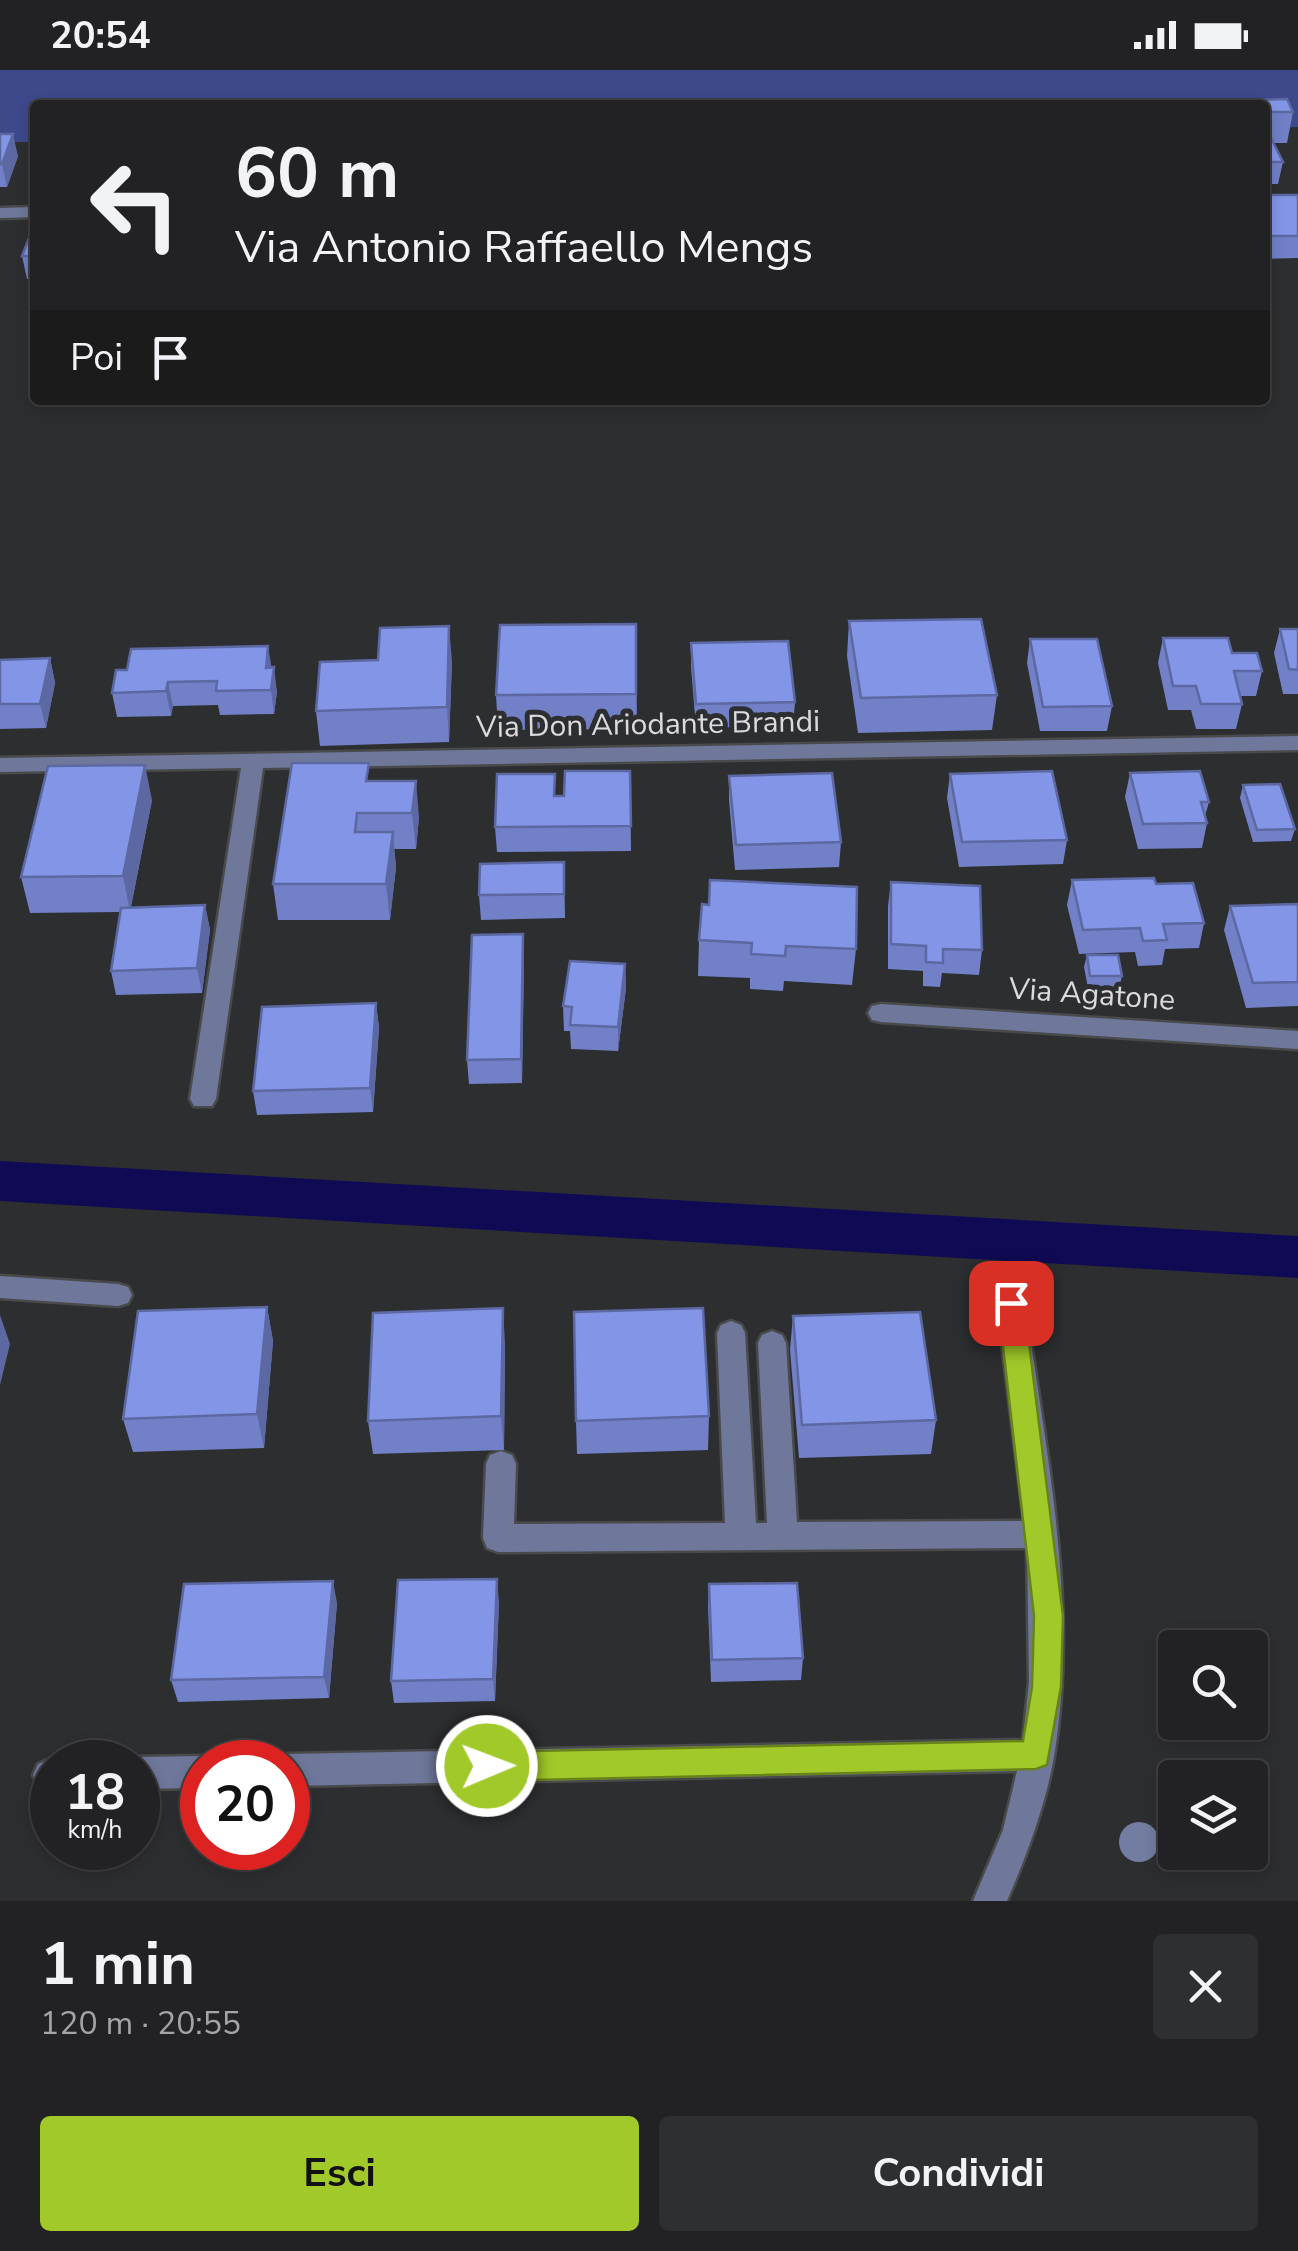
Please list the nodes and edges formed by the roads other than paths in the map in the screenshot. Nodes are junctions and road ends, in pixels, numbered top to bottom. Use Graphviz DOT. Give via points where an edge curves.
graph roads {
  1 [pos="0,212"];
  2 [pos="30,212"];
  3 [pos="1298,743"];
  4 [pos="253,761"];
  5 [pos="0,765"];
  6 [pos="881,1013"];
  7 [pos="1298,1040"];
  8 [pos="203,1100"];
  9 [pos="0,1287"];
  10 [pos="118,1295"];
  11 [pos="1011,1303"];
  12 [pos="732,1332"];
  13 [pos="772,1343"];
  14 [pos="501,1464"];
  15 [pos="1040,1534"];
  16 [pos="783,1536"];
  17 [pos="741,1537"];
  18 [pos="1036,1755"];
  19 [pos="310,1770"];
  20 [pos="990,1901"];
  1 -- 2 [label="street"];
  3 -- 4 [label="street, Via Don Ariodante Brandi"];
  4 -- 5 [label="street, Via Don Ariodante Brandi"];
  4 -- 8 [label="street"];
  6 -- 7 [label="street, Via Agatone"];
  9 -- 10 [label="street"];
  11 -- 15 [label="street"];
  12 -- 17 [label="street"];
  13 -- 16 [label="street"];
  14 -- 17 [label="street" via="498,1538"];
  15 -- 16 [label="street"];
  15 -- 18 [label="street" via="1048,1654"];
  16 -- 17 [label="street"];
  18 -- 19 [label="street"];
  18 -- 20 [label="street" via="1019,1832"];
}
